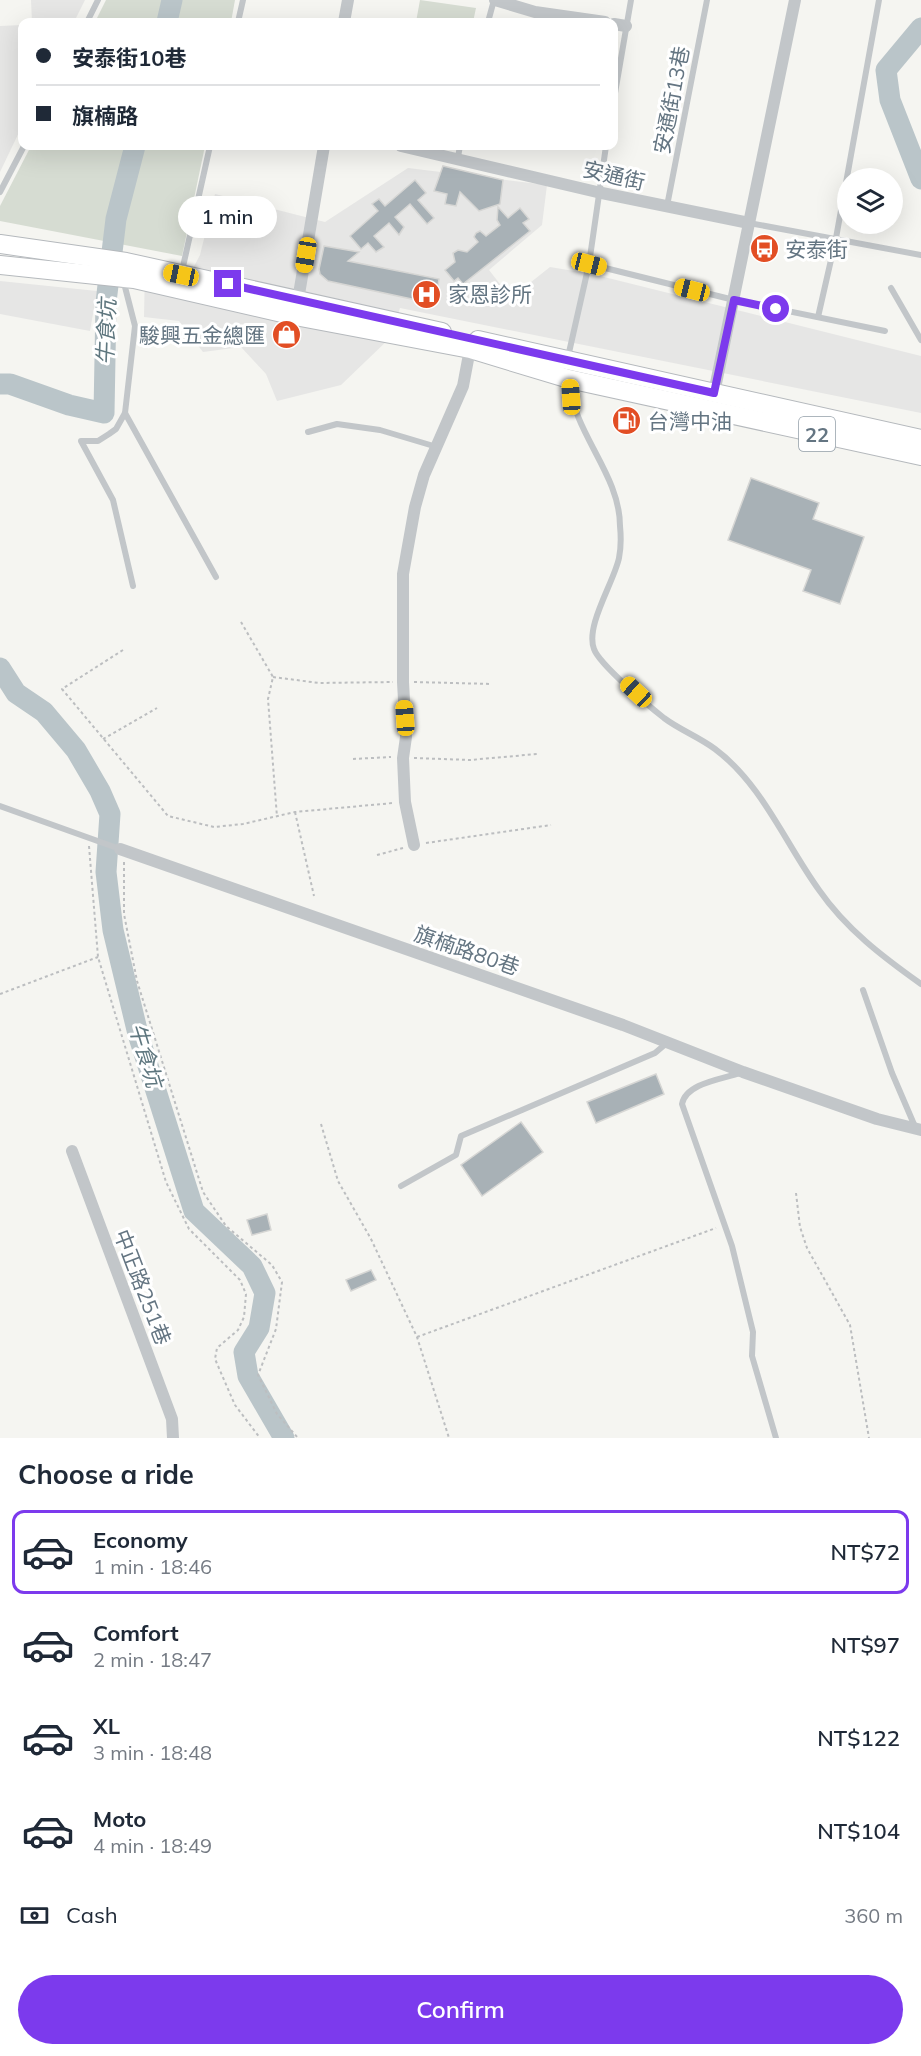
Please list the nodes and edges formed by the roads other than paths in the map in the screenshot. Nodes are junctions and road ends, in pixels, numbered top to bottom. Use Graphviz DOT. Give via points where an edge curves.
graph roads {
  1 [pos="98,0"];
  2 [pos="243,0"];
  3 [pos="348,0"];
  4 [pos="495,0"];
  5 [pos="631,0"];
  6 [pos="707,0"];
  7 [pos="795,0"];
  8 [pos="879,0"];
  9 [pos="535,17"];
  10 [pos="89,18"];
  11 [pos="239,18"];
  12 [pos="346,18"];
  13 [pos="489,18"];
  14 [pos="620,25"];
  15 [pos="618,50"];
  16 [pos="22,150"];
  17 [pos="209,150"];
  18 [pos="323,150"];
  19 [pos="605,150"];
  20 [pos="459,151"];
  21 [pos="0,192"];
  22 [pos="597,192"];
  23 [pos="667,207"];
  24 [pos="749,223"];
  25 [pos="836,238"];
  26 [pos="0,244"];
  27 [pos="921,255"];
  28 [pos="86,264"];
  29 [pos="589,264"];
  30 [pos="0,265"];
  31 [pos="127,273"];
  32 [pos="181,275"];
  33 [pos="891,288"];
  34 [pos="734,300"];
  35 [pos="297,307"];
  36 [pos="818,317"];
  37 [pos="885,331"];
  38 [pos="921,340"];
  39 [pos="470,349"];
  40 [pos="568,360"];
  41 [pos="569,379"];
  42 [pos="714,393"];
  43 [pos="712,412"];
  44 [pos="125,413"];
  45 [pos="308,432"];
  46 [pos="921,439"];
  47 [pos="437,447"];
  48 [pos="921,456"];
  49 [pos="216,577"];
  50 [pos="133,586"];
  51 [pos="0,806"];
  52 [pos="414,845"];
  53 [pos="122,850"];
  54 [pos="921,984"];
  55 [pos="863,990"];
  56 [pos="668,1042"];
  57 [pos="743,1072"];
  58 [pos="919,1129"];
  59 [pos="72,1151"];
  60 [pos="401,1186"];
  61 [pos="173,1438"];
  62 [pos="776,1438"];
  1 -- 10 [label="lane"];
  2 -- 11 [label="lane"];
  3 -- 12 [label="street"];
  4 -- 9 [label="street"];
  4 -- 13 [label="lane"];
  5 -- 14 [label="lane"];
  6 -- 23 [label="lane, 安通街13巷"];
  7 -- 24 [label="street"];
  8 -- 25 [label="lane"];
  14 -- 15 [label="lane"];
  16 -- 21 [label="lane"];
  17 -- 32 [label="lane"];
  18 -- 35 [label="street"];
  19 -- 22 [label="lane"];
  20 -- 22 [label="street, 安通街"];
  22 -- 23 [label="street, 安通街"];
  22 -- 29 [label="lane"];
  23 -- 24 [label="street, 安通街"];
  24 -- 25 [label="lane"];
  24 -- 34 [label="street"];
  25 -- 27 [label="lane"];
  25 -- 36 [label="lane"];
  26 -- 28 [label="main road, 22"];
  28 -- 30 [label="main road, 22"];
  28 -- 31 [label="main road, 22"];
  29 -- 34 [label="lane"];
  29 -- 40 [label="lane"];
  31 -- 32 [label="main road, 22"];
  31 -- 35 [label="main road, 22"];
  31 -- 44 [label="lane" via="125,287 135,326"];
  32 -- 35 [label="main road, 22"];
  33 -- 38 [label="lane"];
  34 -- 36 [label="lane"];
  34 -- 42 [label="street"];
  35 -- 39 [label="main road, 22"];
  35 -- 40 [label="main road, 22"];
  36 -- 37 [label="lane"];
  39 -- 41 [label="main road, 22"];
  39 -- 47 [label="street" via="463,386"];
  40 -- 41 [label="lane"];
  40 -- 42 [label="main road, 22"];
  41 -- 43 [label="main road, 22"];
  41 -- 54 [label="lane" via="571,397 606,474 621,525 619,558 596,621 594,649 665,719 715,749 751,783 819,891 858,938"];
  42 -- 43 [label="street"];
  42 -- 46 [label="main road, 22"];
  43 -- 48 [label="main road, 22"];
  44 -- 49 [label="lane"];
  44 -- 50 [label="lane" via="116,429 98,441 81,441 113,500"];
  45 -- 47 [label="lane" via="338,424 380,430"];
  47 -- 52 [label="street" via="415,507 403,574 403,758 405,802"];
  51 -- 53 [label="lane, 旗楠路80巷"];
  53 -- 56 [label="street, 旗楠路80巷"];
  55 -- 58 [label="lane" via="892,1073"];
  56 -- 57 [label="street, 旗楠路80巷"];
  56 -- 60 [label="lane" via="655,1053 461,1136 456,1155"];
  57 -- 58 [label="street, 旗楠路80巷" via="877,1119"];
  57 -- 62 [label="lane" via="691,1089 682,1104 726,1224 753,1332 752,1356"];
  59 -- 61 [label="street, 中正路251巷" via="172,1419"];
}
